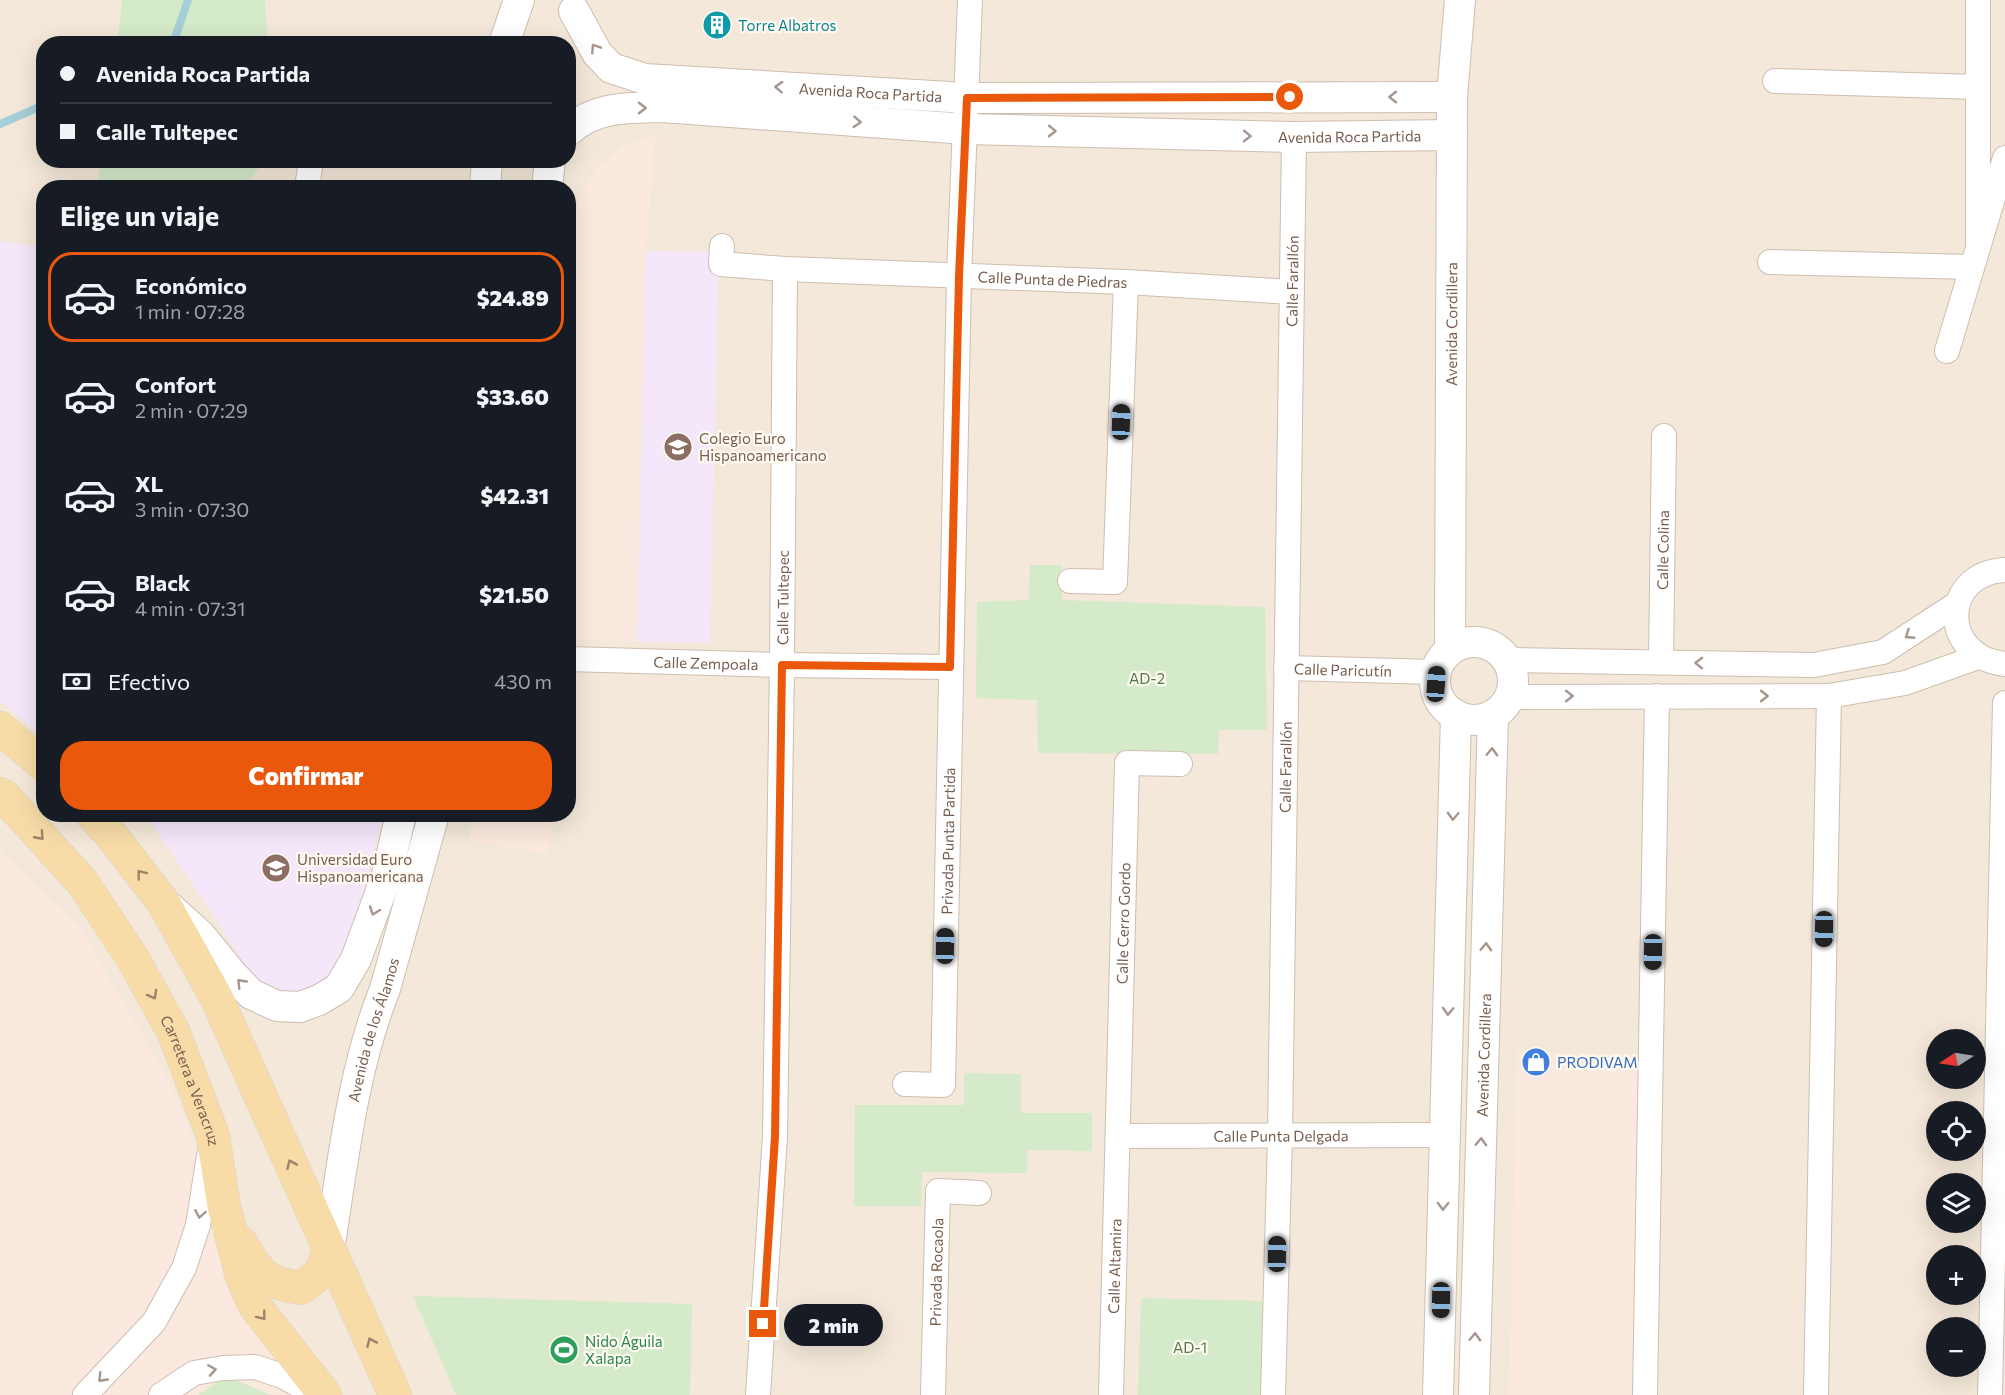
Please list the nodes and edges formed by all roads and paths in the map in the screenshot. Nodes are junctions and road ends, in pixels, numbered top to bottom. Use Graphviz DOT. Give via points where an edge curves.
graph roads {
  1 [pos="519,0"];
  2 [pos="969,0"];
  3 [pos="1460,0"];
  4 [pos="1978,0"];
  5 [pos="578,6"];
  6 [pos="511,36"];
  7 [pos="570,36"];
  8 [pos="1775,81"];
  9 [pos="1978,87"];
  10 [pos="1452,97"];
  11 [pos="967,98"];
  12 [pos="576,123"];
  13 [pos="966,129"];
  14 [pos="1452,135"];
  15 [pos="1294,137"];
  16 [pos="2005,158"];
  17 [pos="722,246"];
  18 [pos="1975,256"];
  19 [pos="1770,262"];
  20 [pos="785,269"];
  21 [pos="959,276"];
  22 [pos="1126,282"];
  23 [pos="1292,292"];
  24 [pos="1947,351"];
  25 [pos="1664,436"];
  26 [pos="2005,570"];
  27 [pos="1070,581"];
  28 [pos="1958,603"];
  29 [pos="1978,657"];
  30 [pos="576,659"];
  31 [pos="1507,660"];
  32 [pos="1443,661"];
  33 [pos="1661,662"];
  34 [pos="1738,663"];
  35 [pos="2005,664"];
  36 [pos="782,665"];
  37 [pos="950,667"];
  38 [pos="1286,668"];
  39 [pos="1657,696"];
  40 [pos="1736,696"];
  41 [pos="1828,696"];
  42 [pos="2005,703"];
  43 [pos="1501,706"];
  44 [pos="1456,716"];
  45 [pos="0,728"];
  46 [pos="2005,743"];
  47 [pos="36,758"];
  48 [pos="1180,764"];
  49 [pos="36,774"];
  50 [pos="2,795"];
  51 [pos="99,822"];
  52 [pos="399,822"];
  53 [pos="432,822"];
  54 [pos="163,902"];
  55 [pos="2003,905"];
  56 [pos="2001,1078"];
  57 [pos="905,1084"];
  58 [pos="1445,1135"];
  59 [pos="213,1136"];
  60 [pos="1119,1136"];
  61 [pos="1280,1136"];
  62 [pos="979,1193"];
  63 [pos="227,1221"];
  64 [pos="329,1250"];
  65 [pos="1999,1254"];
  66 [pos="85,1395"];
  67 [pos="161,1395"];
  68 [pos="317,1395"];
  69 [pos="325,1395"];
  70 [pos="395,1395"];
  71 [pos="758,1395"];
  72 [pos="933,1395"];
  73 [pos="1111,1395"];
  74 [pos="1273,1395"];
  75 [pos="1438,1395"];
  76 [pos="1474,1395"];
  77 [pos="1645,1395"];
  78 [pos="1816,1395"];
  79 [pos="1990,1395"];
  1 -- 6 [label="street"];
  2 -- 11 [label="street"];
  3 -- 10 [label="street, Avenida Cordillera"];
  4 -- 9 [label="street"];
  5 -- 7 [label="street"];
  11 -- 5 [label="street, Avenida Roca Partida, one-way" via="645,79 611,68 597,53"];
  8 -- 9 [label="street"];
  9 -- 18 [label="street"];
  10 -- 11 [label="street, Avenida Roca Partida, one-way"];
  10 -- 14 [label="street, Avenida Cordillera"];
  11 -- 13 [label="street"];
  12 -- 13 [label="street, Avenida Roca Partida, one-way" via="617,108 651,107"];
  13 -- 15 [label="street, Avenida Roca Partida, one-way"];
  13 -- 21 [label="street"];
  14 -- 15 [label="street, Avenida Roca Partida"];
  14 -- 32 [label="street, Avenida Cordillera"];
  15 -- 23 [label="street, Calle Farallón"];
  16 -- 18 [label="street"];
  17 -- 20 [label="street, Calle Punta de Piedras" via="721,264"];
  18 -- 19 [label="street"];
  18 -- 24 [label="street"];
  20 -- 21 [label="street, Calle Punta de Piedras"];
  20 -- 36 [label="street, Calle Tultepec"];
  21 -- 22 [label="street, Calle Punta de Piedras"];
  21 -- 37 [label="street"];
  22 -- 23 [label="street, Calle Punta de Piedras"];
  22 -- 27 [label="street" via="1115,582"];
  23 -- 38 [label="street, Calle Farallón"];
  25 -- 33 [label="street, Calle Colina"];
  26 -- 28 [label="street" via="1977,577"];
  28 -- 29 [label="street" via="1959,634"];
  28 -- 34 [label="street, one-way" via="1883,652 1814,664"];
  29 -- 35 [label="street"];
  29 -- 41 [label="street" via="1905,684"];
  30 -- 36 [label="street, Calle Zempoala"];
  31 -- 32 [label="street" via="1498,650 1480,643 1461,644"];
  31 -- 33 [label="street"];
  31 -- 43 [label="street" via="1513,684"];
  32 -- 38 [label="street, Calle Paricutín"];
  32 -- 44 [label="street" via="1436,684 1439,697"];
  34 -- 33 [label="street, one-way"];
  34 -- 40 [label="street"];
  36 -- 37 [label="street, Calle Zempoala"];
  36 -- 71 [label="street, Calle Tultepec" via="775,1136"];
  37 -- 57 [label="street, Privada Punta Partida" via="943,1085"];
  38 -- 61 [label="street, Calle Farallón"];
  39 -- 40 [label="street"];
  43 -- 39 [label="street, one-way"];
  39 -- 77 [label="street"];
  40 -- 41 [label="street, one-way"];
  41 -- 78 [label="street"];
  42 -- 46 [label="street"];
  43 -- 44 [label="street" via="1481,720"];
  76 -- 43 [label="street, Avenida Cordillera, one-way"];
  44 -- 58 [label="street, one-way"];
  45 -- 47 [label="main road"];
  46 -- 55 [label="street"];
  48 -- 60 [label="street, Calle Cerro Gordo" via="1127,763"];
  49 -- 50 [label="main road" via="27,771"];
  50 -- 59 [label="main road, Carretera a Veracruz, one-way" via="83,883 133,959 174,1033"];
  54 -- 51 [label="main road, one-way"];
  52 -- 54 [label="street, one-way" via="387,875 356,959 339,988 300,1008 277,1006 251,994 200,935"];
  53 -- 64 [label="street, Avenida de los Álamos" via="355,1094"];
  64 -- 54 [label="main road, one-way" via="216,997"];
  55 -- 56 [label="street"];
  56 -- 65 [label="street"];
  58 -- 61 [label="street, Calle Punta Delgada"];
  58 -- 75 [label="street, one-way"];
  59 -- 63 [label="main road, Carretera a Veracruz"];
  59 -- 66 [label="street, one-way" via="198,1226 184,1268 154,1322"];
  60 -- 61 [label="street, Calle Punta Delgada"];
  60 -- 73 [label="street, Calle Altamira"];
  61 -- 74 [label="street, Calle Farallón"];
  62 -- 72 [label="street, Privada Rocaola" via="939,1191"];
  63 -- 64 [label="main road" via="259,1272 278,1285 301,1288 321,1273"];
  63 -- 69 [label="main road, Carretera a Veracruz, one-way" via="242,1277 255,1306"];
  70 -- 64 [label="main road, one-way"];
  65 -- 79 [label="street"];
  67 -- 68 [label="street, one-way" via="194,1373 255,1367"];
}
